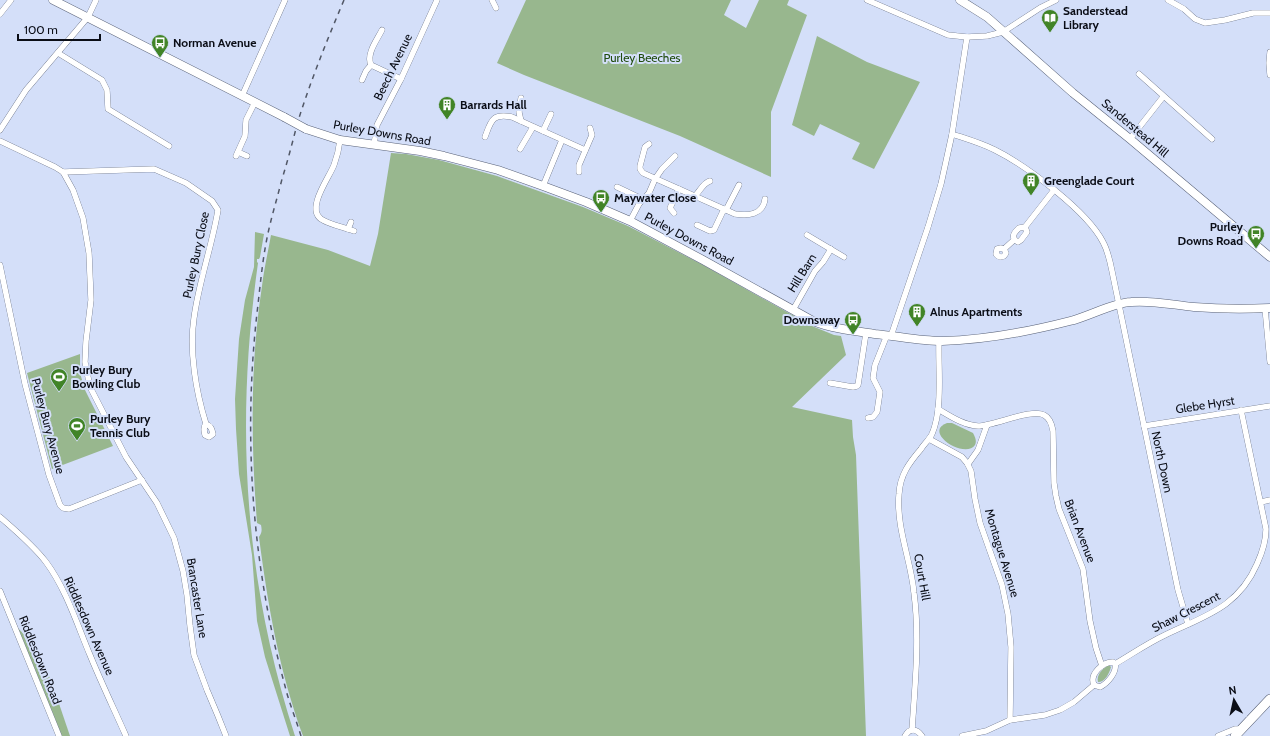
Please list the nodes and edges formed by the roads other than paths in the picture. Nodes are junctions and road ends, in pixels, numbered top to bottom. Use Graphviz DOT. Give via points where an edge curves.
graph roads {
  1 [pos="11,0"];
  2 [pos="53,0"];
  3 [pos="96,0"];
  4 [pos="285,0"];
  5 [pos="438,0"];
  6 [pos="492,0"];
  7 [pos="867,0"];
  8 [pos="960,0"];
  9 [pos="1056,0"];
  10 [pos="1168,0"];
  11 [pos="496,8"];
  12 [pos="1270,13"];
  13 [pos="0,14"];
  14 [pos="88,17"];
  15 [pos="382,30"];
  16 [pos="1003,32"];
  17 [pos="967,37"];
  18 [pos="1270,52"];
  19 [pos="58,53"];
  20 [pos="371,65"];
  21 [pos="1140,74"];
  22 [pos="1270,75"];
  23 [pos="401,79"];
  24 [pos="362,80"];
  25 [pos="242,96"];
  26 [pos="1163,96"];
  27 [pos="521,98"];
  28 [pos="255,102"];
  29 [pos="551,114"];
  30 [pos="521,122"];
  31 [pos="533,127"];
  32 [pos="590,128"];
  33 [pos="0,130"];
  34 [pos="543,131"];
  35 [pos="952,134"];
  36 [pos="485,137"];
  37 [pos="1130,139"];
  38 [pos="1212,139"];
  39 [pos="340,140"];
  40 [pos="562,140"];
  41 [pos="0,141"];
  42 [pos="649,144"];
  43 [pos="374,145"];
  44 [pos="169,146"];
  45 [pos="520,149"];
  46 [pos="585,150"];
  47 [pos="248,156"];
  48 [pos="675,156"];
  49 [pos="63,172"];
  50 [pos="579,172"];
  51 [pos="655,178"];
  52 [pos="710,181"];
  53 [pos="739,185"];
  54 [pos="543,186"];
  55 [pos="617,188"];
  56 [pos="679,189"];
  57 [pos="1054,190"];
  58 [pos="696,196"];
  59 [pos="765,199"];
  60 [pos="643,200"];
  61 [pos="725,209"];
  62 [pos="674,213"];
  63 [pos="630,221"];
  64 [pos="351,222"];
  65 [pos="697,225"];
  66 [pos="808,235"];
  67 [pos="831,249"];
  68 [pos="1004,249"];
  69 [pos="844,257"];
  70 [pos="1270,257"];
  71 [pos="0,265"];
  72 [pos="1118,304"];
  73 [pos="1267,308"];
  74 [pos="793,310"];
  75 [pos="866,333"];
  76 [pos="889,336"];
  77 [pos="939,341"];
  78 [pos="1270,361"];
  79 [pos="830,383"];
  80 [pos="1270,406"];
  81 [pos="938,409"];
  82 [pos="1241,410"];
  83 [pos="868,418"];
  84 [pos="206,424"];
  85 [pos="987,425"];
  86 [pos="1144,426"];
  87 [pos="929,439"];
  88 [pos="968,464"];
  89 [pos="142,480"];
  90 [pos="1270,500"];
  91 [pos="1261,502"];
  92 [pos="0,517"];
  93 [pos="0,591"];
  94 [pos="1188,624"];
  95 [pos="1115,664"];
  96 [pos="1102,666"];
  97 [pos="1094,685"];
  98 [pos="1270,699"];
  99 [pos="1010,720"];
  100 [pos="912,730"];
  101 [pos="1238,733"];
  102 [pos="59,736"];
  103 [pos="126,736"];
  104 [pos="226,736"];
  105 [pos="905,736"];
  106 [pos="922,736"];
  107 [pos="962,736"];
  108 [pos="1218,736"];
  1 -- 13 [label="street"];
  2 -- 14 [label="street, Purley Downs Road"];
  3 -- 14 [label="street"];
  4 -- 25 [label="street"];
  5 -- 23 [label="street, Beech Avenue"];
  6 -- 11 [label="street"];
  7 -- 17 [label="street" via="948,35"];
  8 -- 16 [label="street, Sanderstead Hill" via="987,16"];
  9 -- 16 [label="street"];
  10 -- 12 [label="street" via="1205,23 1253,13"];
  14 -- 19 [label="street"];
  14 -- 25 [label="street, Purley Downs Road"];
  15 -- 20 [label="street" via="370,55"];
  16 -- 17 [label="street"];
  16 -- 37 [label="street, Sanderstead Hill"];
  17 -- 35 [label="street"];
  18 -- 22 [label="street"];
  19 -- 33 [label="street" via="26,90"];
  19 -- 44 [label="street" via="102,80 107,90 108,109"];
  20 -- 23 [label="street"];
  20 -- 24 [label="street"];
  21 -- 26 [label="street"];
  23 -- 43 [label="street, Beech Avenue" via="377,125"];
  25 -- 28 [label="street, Purley Downs Road"];
  26 -- 37 [label="street"];
  26 -- 38 [label="street"];
  27 -- 30 [label="street"];
  28 -- 39 [label="street, Purley Downs Road, bridge" via="306,129"];
  28 -- 47 [label="street" via="247,118 237,154"];
  29 -- 34 [label="street"];
  30 -- 31 [label="street"];
  30 -- 36 [label="street" via="505,116 494,118"];
  31 -- 34 [label="street"];
  31 -- 45 [label="street"];
  32 -- 46 [label="street" via="592,135"];
  34 -- 40 [label="street"];
  35 -- 57 [label="street, North Down" via="1000,153"];
  35 -- 76 [label="street" via="939,192"];
  37 -- 70 [label="street, Sanderstead Hill"];
  39 -- 43 [label="street, Purley Downs Road"];
  39 -- 64 [label="street" via="334,165 316,206 320,218 351,230"];
  40 -- 46 [label="street"];
  40 -- 54 [label="street"];
  41 -- 49 [label="street"];
  42 -- 51 [label="street" via="645,147 640,169"];
  43 -- 54 [label="street, Purley Downs Road" via="444,156 498,170"];
  46 -- 50 [label="street"];
  48 -- 51 [label="street"];
  49 -- 84 [label="street, Purley Bury Close" via="154,169 186,183 212,201 218,210 192,339 195,379"];
  49 -- 89 [label="street, Brancaster Lane" via="83,218 89,253 91,300 85,362 90,387 118,443"];
  51 -- 56 [label="street"];
  51 -- 60 [label="street"];
  52 -- 58 [label="street"];
  53 -- 61 [label="street"];
  54 -- 63 [label="street, Purley Downs Road"];
  55 -- 60 [label="street"];
  56 -- 58 [label="street"];
  56 -- 62 [label="street" via="670,208"];
  57 -- 68 [label="street" via="1025,228 1027,232 1021,240 1014,240"];
  57 -- 72 [label="street, North Down" via="1090,223 1104,242 1112,268"];
  58 -- 61 [label="street"];
  59 -- 61 [label="street" via="762,208 755,213 740,215"];
  60 -- 63 [label="street"];
  61 -- 65 [label="street" via="714,230 710,231"];
  63 -- 74 [label="street, Purley Downs Road"];
  66 -- 67 [label="street, Hill Barn"];
  67 -- 69 [label="street, Hill Barn"];
  67 -- 74 [label="street, Hill Barn"];
  71 -- 89 [label="street, Purley Bury Avenue" via="25,384 49,475 60,505 69,509"];
  72 -- 73 [label="street, Purley Downs Road" via="1161,302 1223,309"];
  72 -- 77 [label="street, Purley Downs Road" via="1071,320 1036,328 971,339"];
  72 -- 86 [label="street, North Down"];
  73 -- 78 [label="street"];
  74 -- 75 [label="street, Purley Downs Road" via="824,325"];
  75 -- 76 [label="street, Purley Downs Road"];
  75 -- 79 [label="street" via="858,385 853,387"];
  76 -- 77 [label="street, Purley Downs Road"];
  76 -- 83 [label="street" via="875,365 874,378 880,392 877,412"];
  77 -- 81 [label="street, Court Hill"];
  80 -- 82 [label="street, Glebe Hyrst"];
  81 -- 85 [label="street" via="963,422"];
  81 -- 87 [label="street, Court Hill"];
  82 -- 86 [label="street, Glebe Hyrst"];
  82 -- 91 [label="street, Shaw Crescent"];
  85 -- 88 [label="street" via="977,452"];
  85 -- 96 [label="street, Brian Avenue" via="1038,414 1045,416 1051,423 1056,500 1083,569 1092,629"];
  86 -- 94 [label="street, North Down" via="1177,585"];
  87 -- 88 [label="street" via="962,456"];
  87 -- 100 [label="street, Court Hill" via="908,465 901,479 899,493 900,521 917,614"];
  88 -- 99 [label="street, Montague Avenue" via="972,473 980,523 1002,585 1008,612 1011,651"];
  89 -- 104 [label="street, Brancaster Lane" via="157,503 174,538 188,595 194,655"];
  90 -- 91 [label="street"];
  91 -- 94 [label="street, Shaw Crescent" via="1265,535 1260,558 1253,573 1228,603"];
  92 -- 103 [label="street, Riddlesdown Avenue" via="30,544 58,581"];
  93 -- 102 [label="street, Riddlesdown Road"];
  94 -- 95 [label="street, Shaw Crescent"];
  95 -- 96 [label="street" via="1110,662"];
  95 -- 97 [label="street" via="1116,668 1107,682 1100,687"];
  96 -- 97 [label="street" via="1096,672"];
  97 -- 99 [label="street" via="1060,710"];
  98 -- 101 [label="main road"];
  99 -- 107 [label="street" via="986,731"];
  100 -- 105 [label="street"];
  100 -- 106 [label="street"];
  101 -- 108 [label="street" via="1236,729"];
}
